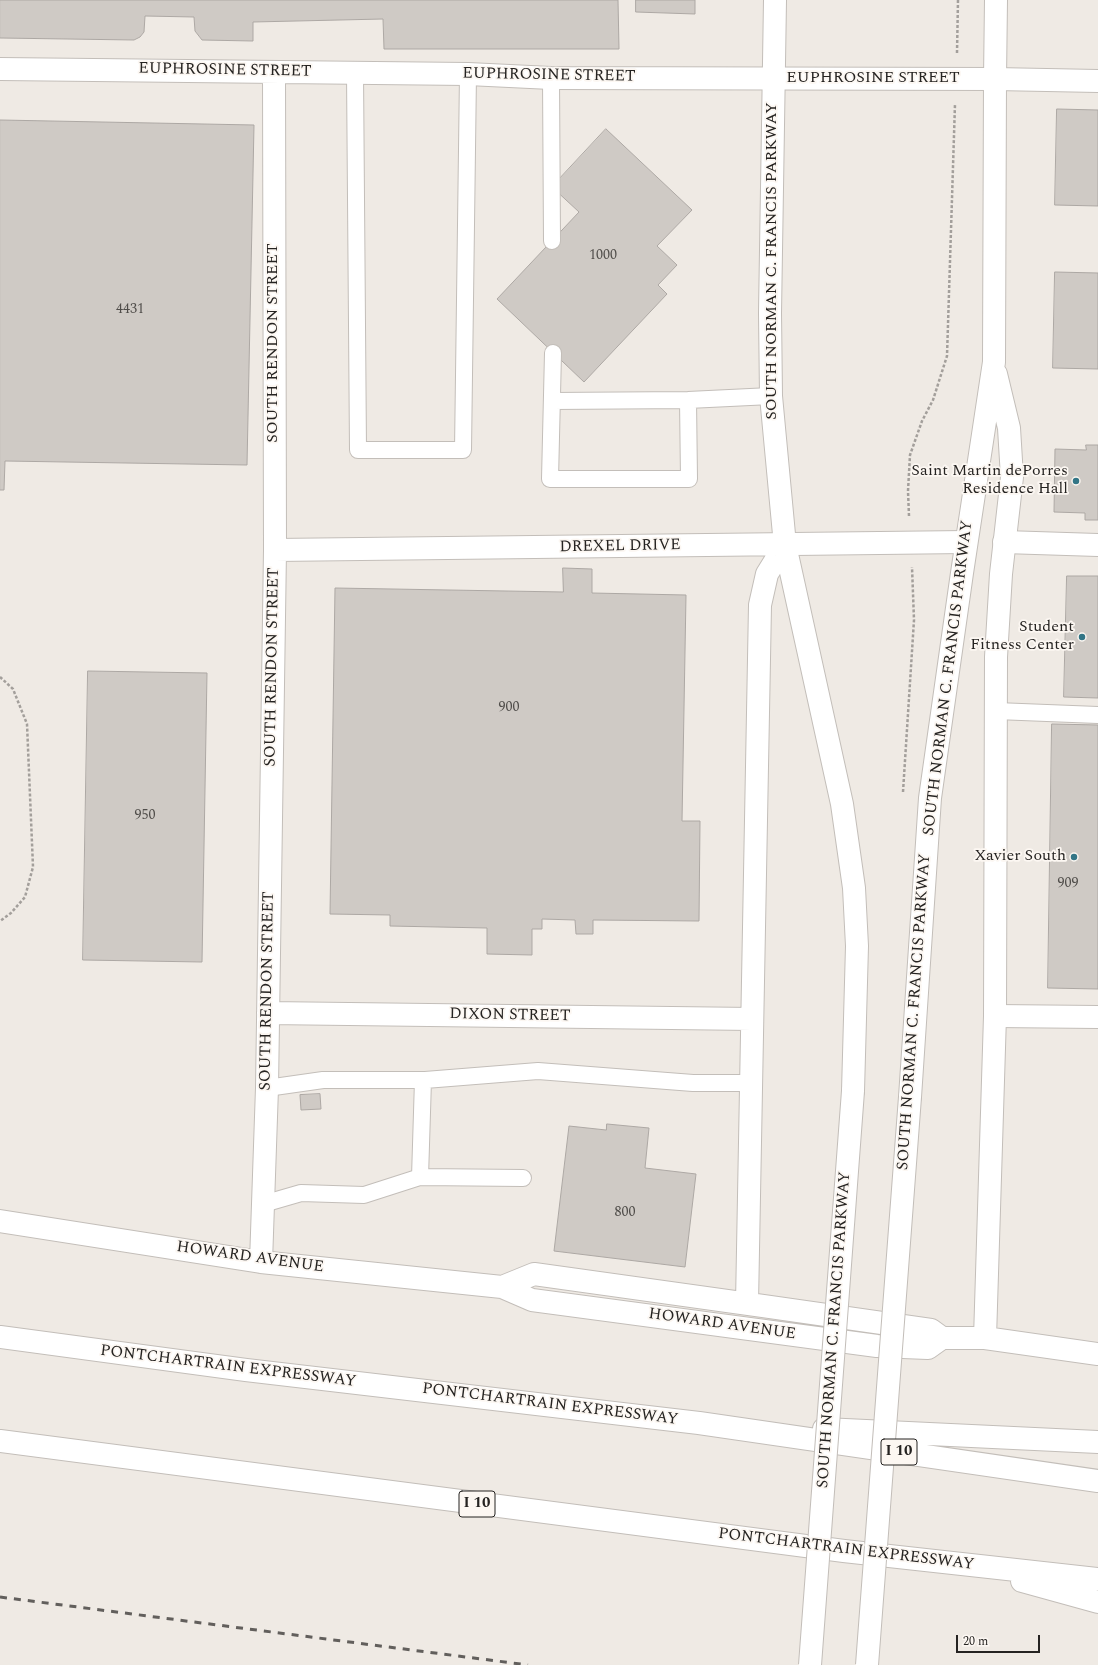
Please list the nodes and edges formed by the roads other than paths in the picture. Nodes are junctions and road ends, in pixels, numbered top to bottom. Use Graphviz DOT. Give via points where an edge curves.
graph roads {
  1 [pos="775,0"];
  2 [pos="996,0"];
  3 [pos="0,69"];
  4 [pos="274,72"];
  5 [pos="355,72"];
  6 [pos="468,74"];
  7 [pos="551,78"];
  8 [pos="773,79"];
  9 [pos="995,79"];
  10 [pos="1098,81"];
  11 [pos="552,241"];
  12 [pos="553,353"];
  13 [pos="994,362"];
  14 [pos="771,396"];
  15 [pos="688,400"];
  16 [pos="552,401"];
  17 [pos="966,542"];
  18 [pos="1004,542"];
  19 [pos="785,545"];
  20 [pos="1098,545"];
  21 [pos="275,550"];
  22 [pos="996,711"];
  23 [pos="1098,716"];
  24 [pos="268,1013"];
  25 [pos="995,1016"];
  26 [pos="1098,1017"];
  27 [pos="752,1019"];
  28 [pos="423,1080"];
  29 [pos="751,1083"];
  30 [pos="267,1088"];
  31 [pos="420,1177"];
  32 [pos="523,1178"];
  33 [pos="263,1204"];
  34 [pos="0,1222"];
  35 [pos="262,1262"];
  36 [pos="502,1287"];
  37 [pos="747,1303"];
  38 [pos="0,1337"];
  39 [pos="942,1338"];
  40 [pos="985,1338"];
  41 [pos="1098,1354"];
  42 [pos="699,1423"];
  43 [pos="0,1441"];
  44 [pos="1098,1442"];
  45 [pos="1098,1481"];
  46 [pos="955,1563"];
  47 [pos="1098,1579"];
  48 [pos="1098,1602"];
  49 [pos="810,1665"];
  50 [pos="867,1665"];
  1 -- 8 [label="main road, SOUTH NORMAN C. FRANCIS PARKWAY"];
  2 -- 9 [label="main road, SOUTH NORMAN C. FRANCIS PARKWAY"];
  3 -- 4 [label="main road, EUPHROSINE STREET"];
  4 -- 5 [label="main road, EUPHROSINE STREET"];
  4 -- 21 [label="main road, SOUTH RENDON STREET"];
  5 -- 6 [label="main road, EUPHROSINE STREET"];
  5 -- 6 [label="lane" via="358,450 463,450"];
  6 -- 7 [label="main road, EUPHROSINE STREET"];
  7 -- 8 [label="main road, EUPHROSINE STREET"];
  7 -- 11 [label="lane"];
  8 -- 9 [label="main road, EUPHROSINE STREET"];
  8 -- 14 [label="main road, SOUTH NORMAN C. FRANCIS PARKWAY"];
  9 -- 10 [label="main road, EUPHROSINE STREET"];
  9 -- 13 [label="main road, SOUTH NORMAN C. FRANCIS PARKWAY"];
  12 -- 16 [label="lane"];
  13 -- 17 [label="main road, SOUTH NORMAN C. FRANCIS PARKWAY"];
  13 -- 18 [label="main road, SOUTH NORMAN C. FRANCIS PARKWAY" via="1009,428 1011,470"];
  14 -- 15 [label="lane"];
  14 -- 19 [label="main road, SOUTH NORMAN C. FRANCIS PARKWAY"];
  15 -- 16 [label="lane"];
  15 -- 16 [label="lane" via="689,479 550,479"];
  17 -- 19 [label="main road, DREXEL DRIVE"];
  17 -- 50 [label="main road, SOUTH NORMAN C. FRANCIS PARKWAY, bridge" via="930,798"];
  18 -- 20 [label="main road"];
  18 -- 22 [label="main road, SOUTH NORMAN C. FRANCIS PARKWAY" via="996,658"];
  19 -- 21 [label="main road, DREXEL DRIVE"];
  19 -- 27 [label="main road" via="767,574 760,605"];
  19 -- 49 [label="main road, SOUTH NORMAN C. FRANCIS PARKWAY, bridge" via="842,804 854,888 857,946 853,1091"];
  21 -- 24 [label="main road, SOUTH RENDON STREET"];
  22 -- 23 [label="lane"];
  22 -- 25 [label="main road, SOUTH NORMAN C. FRANCIS PARKWAY"];
  24 -- 27 [label="main road, DIXON STREET"];
  24 -- 30 [label="main road, SOUTH RENDON STREET"];
  25 -- 26 [label="main road"];
  25 -- 40 [label="main road, SOUTH NORMAN C. FRANCIS PARKWAY"];
  27 -- 29 [label="main road"];
  28 -- 29 [label="lane" via="538,1072 693,1083"];
  28 -- 30 [label="lane" via="323,1080"];
  28 -- 31 [label="lane"];
  29 -- 37 [label="main road"];
  30 -- 33 [label="main road, SOUTH RENDON STREET"];
  31 -- 32 [label="lane"];
  31 -- 33 [label="lane" via="364,1195 301,1193"];
  33 -- 35 [label="main road, SOUTH RENDON STREET"];
  34 -- 35 [label="main road, HOWARD AVENUE"];
  35 -- 36 [label="main road, HOWARD AVENUE"];
  36 -- 37 [label="main road, HOWARD AVENUE" via="534,1274"];
  36 -- 39 [label="main road, HOWARD AVENUE" via="532,1300 878,1346 928,1348"];
  37 -- 39 [label="main road, HOWARD AVENUE" via="931,1330"];
  38 -- 42 [label="main road, PONTCHARTRAIN EXPRESSWAY / I 10" via="246,1370"];
  39 -- 40 [label="main road, HOWARD AVENUE"];
  40 -- 41 [label="main road, HOWARD AVENUE"];
  42 -- 44 [label="main road"];
  42 -- 45 [label="main road, PONTCHARTRAIN EXPRESSWAY / I 10"];
  43 -- 46 [label="main road, PONTCHARTRAIN EXPRESSWAY / I 10" via="844,1552"];
  46 -- 47 [label="main road, PONTCHARTRAIN EXPRESSWAY / I 10"];
  46 -- 48 [label="main road"];
}
